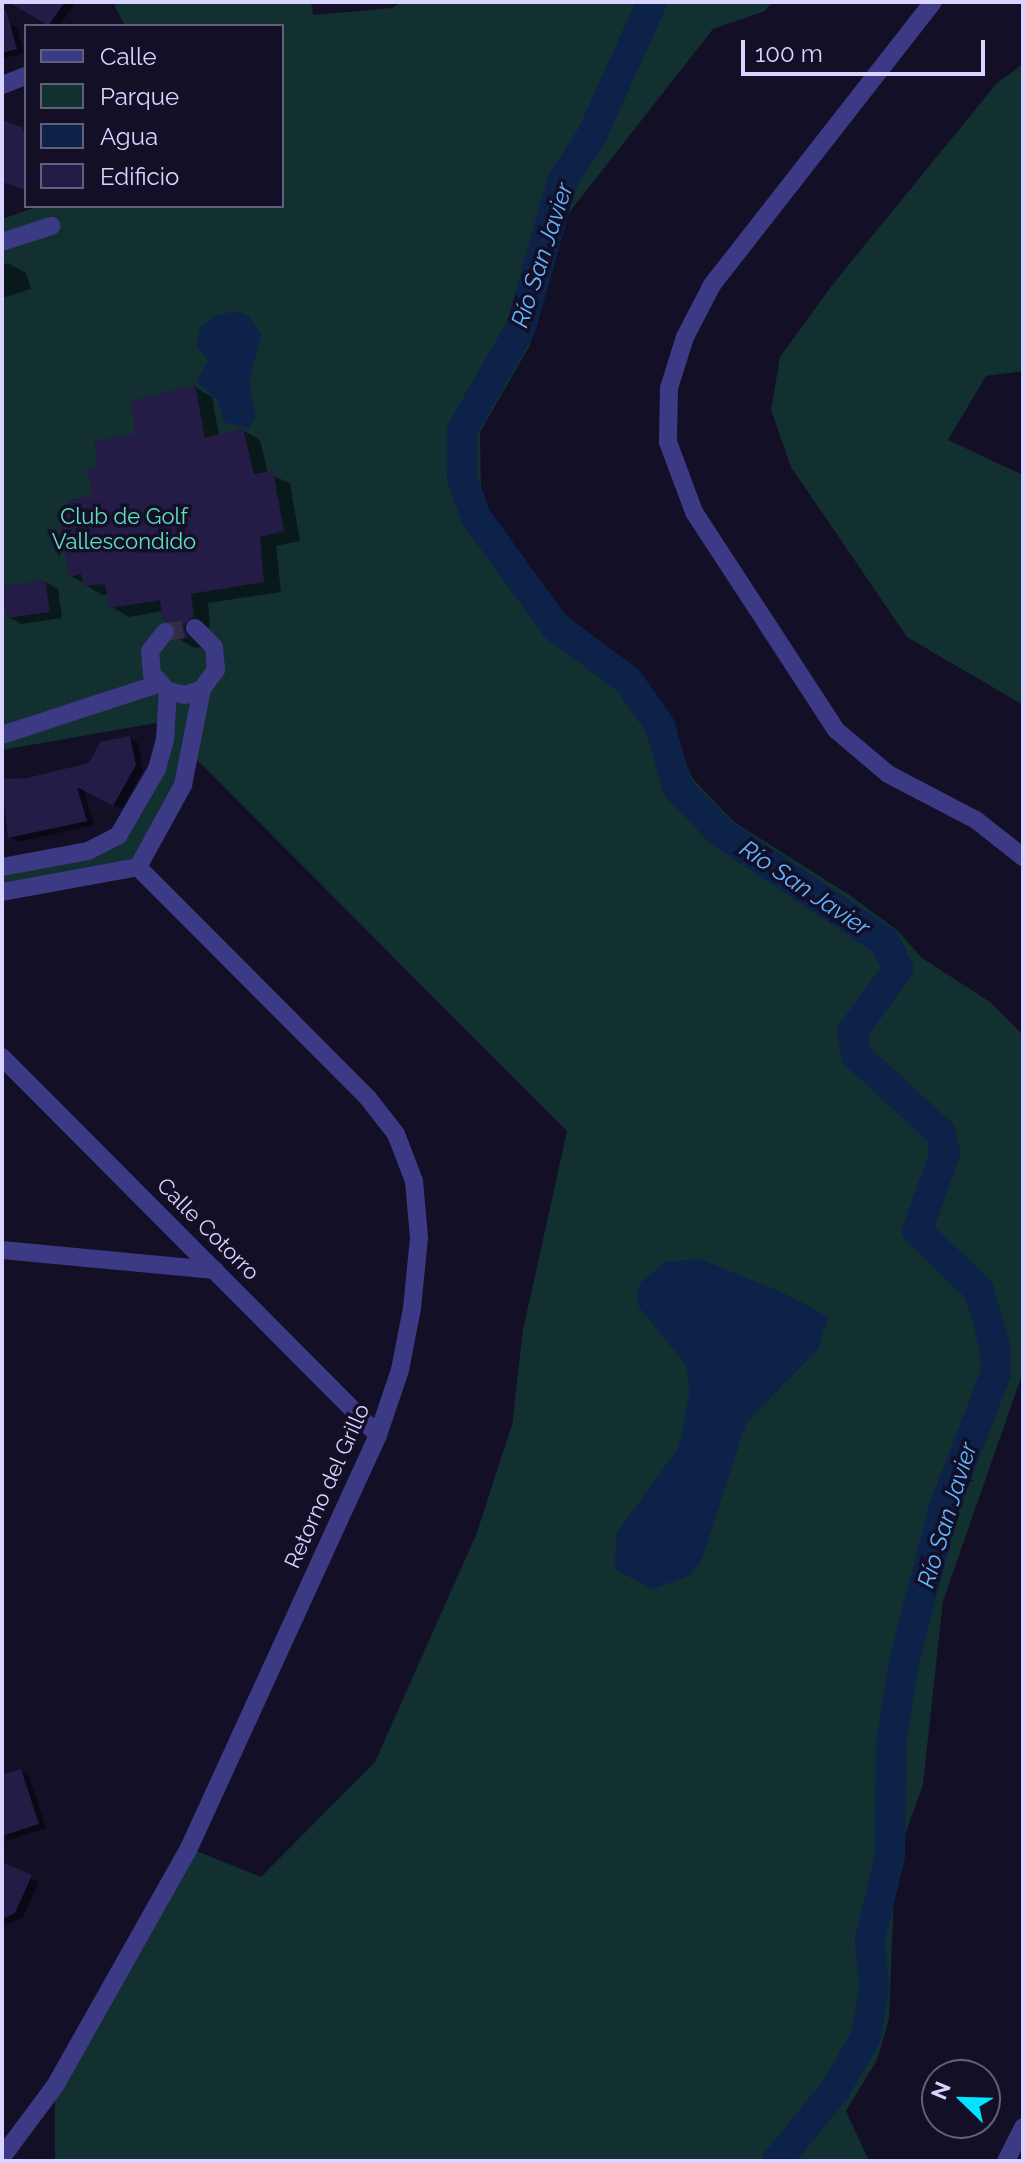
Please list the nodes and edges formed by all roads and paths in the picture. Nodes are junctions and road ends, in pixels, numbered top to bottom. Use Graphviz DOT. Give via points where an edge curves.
graph roads {
  1 [pos="933,2"];
  2 [pos="24,77"];
  3 [pos="2,85"];
  4 [pos="51,226"];
  5 [pos="2,242"];
  6 [pos="195,628"];
  7 [pos="165,632"];
  8 [pos="163,688"];
  9 [pos="202,689"];
  10 [pos="2,735"];
  11 [pos="127,825"];
  12 [pos="156,840"];
  13 [pos="104,843"];
  14 [pos="1023,857"];
  15 [pos="2,867"];
  16 [pos="129,869"];
  17 [pos="2,892"];
  18 [pos="2,1057"];
  19 [pos="2,1250"];
  20 [pos="215,1270"];
  21 [pos="378,1435"];
  22 [pos="1023,2127"];
  23 [pos="2,2157"];
  24 [pos="1006,2161"];
  1 -- 14 [label="street" via="712,285 685,337 669,388 668,442 694,512 836,730 888,774 976,820"];
  2 -- 3 [label="street"];
  4 -- 5 [label="street"];
  6 -- 9 [label="street" via="208,637 217,658"];
  7 -- 8 [label="street" via="150,651 152,674"];
  8 -- 9 [label="street" via="185,695"];
  8 -- 10 [label="street"];
  8 -- 11 [label="street" via="165,740 157,769"];
  9 -- 12 [label="street" via="183,785"];
  11 -- 12 [label="street"];
  11 -- 13 [label="street"];
  12 -- 16 [label="street"];
  13 -- 15 [label="street" via="88,851"];
  13 -- 16 [label="street, Retorno del Grillo"];
  16 -- 17 [label="street"];
  16 -- 21 [label="street, Retorno del Grillo" via="368,1098 396,1134 414,1181 419,1238 400,1370"];
  18 -- 20 [label="street, Calle Cotorro"];
  19 -- 20 [label="street"];
  20 -- 21 [label="street, Calle Cotorro"];
  21 -- 23 [label="street, Retorno del Grillo" via="150,1924 55,2086"];
  22 -- 24 [label="street"];
}
